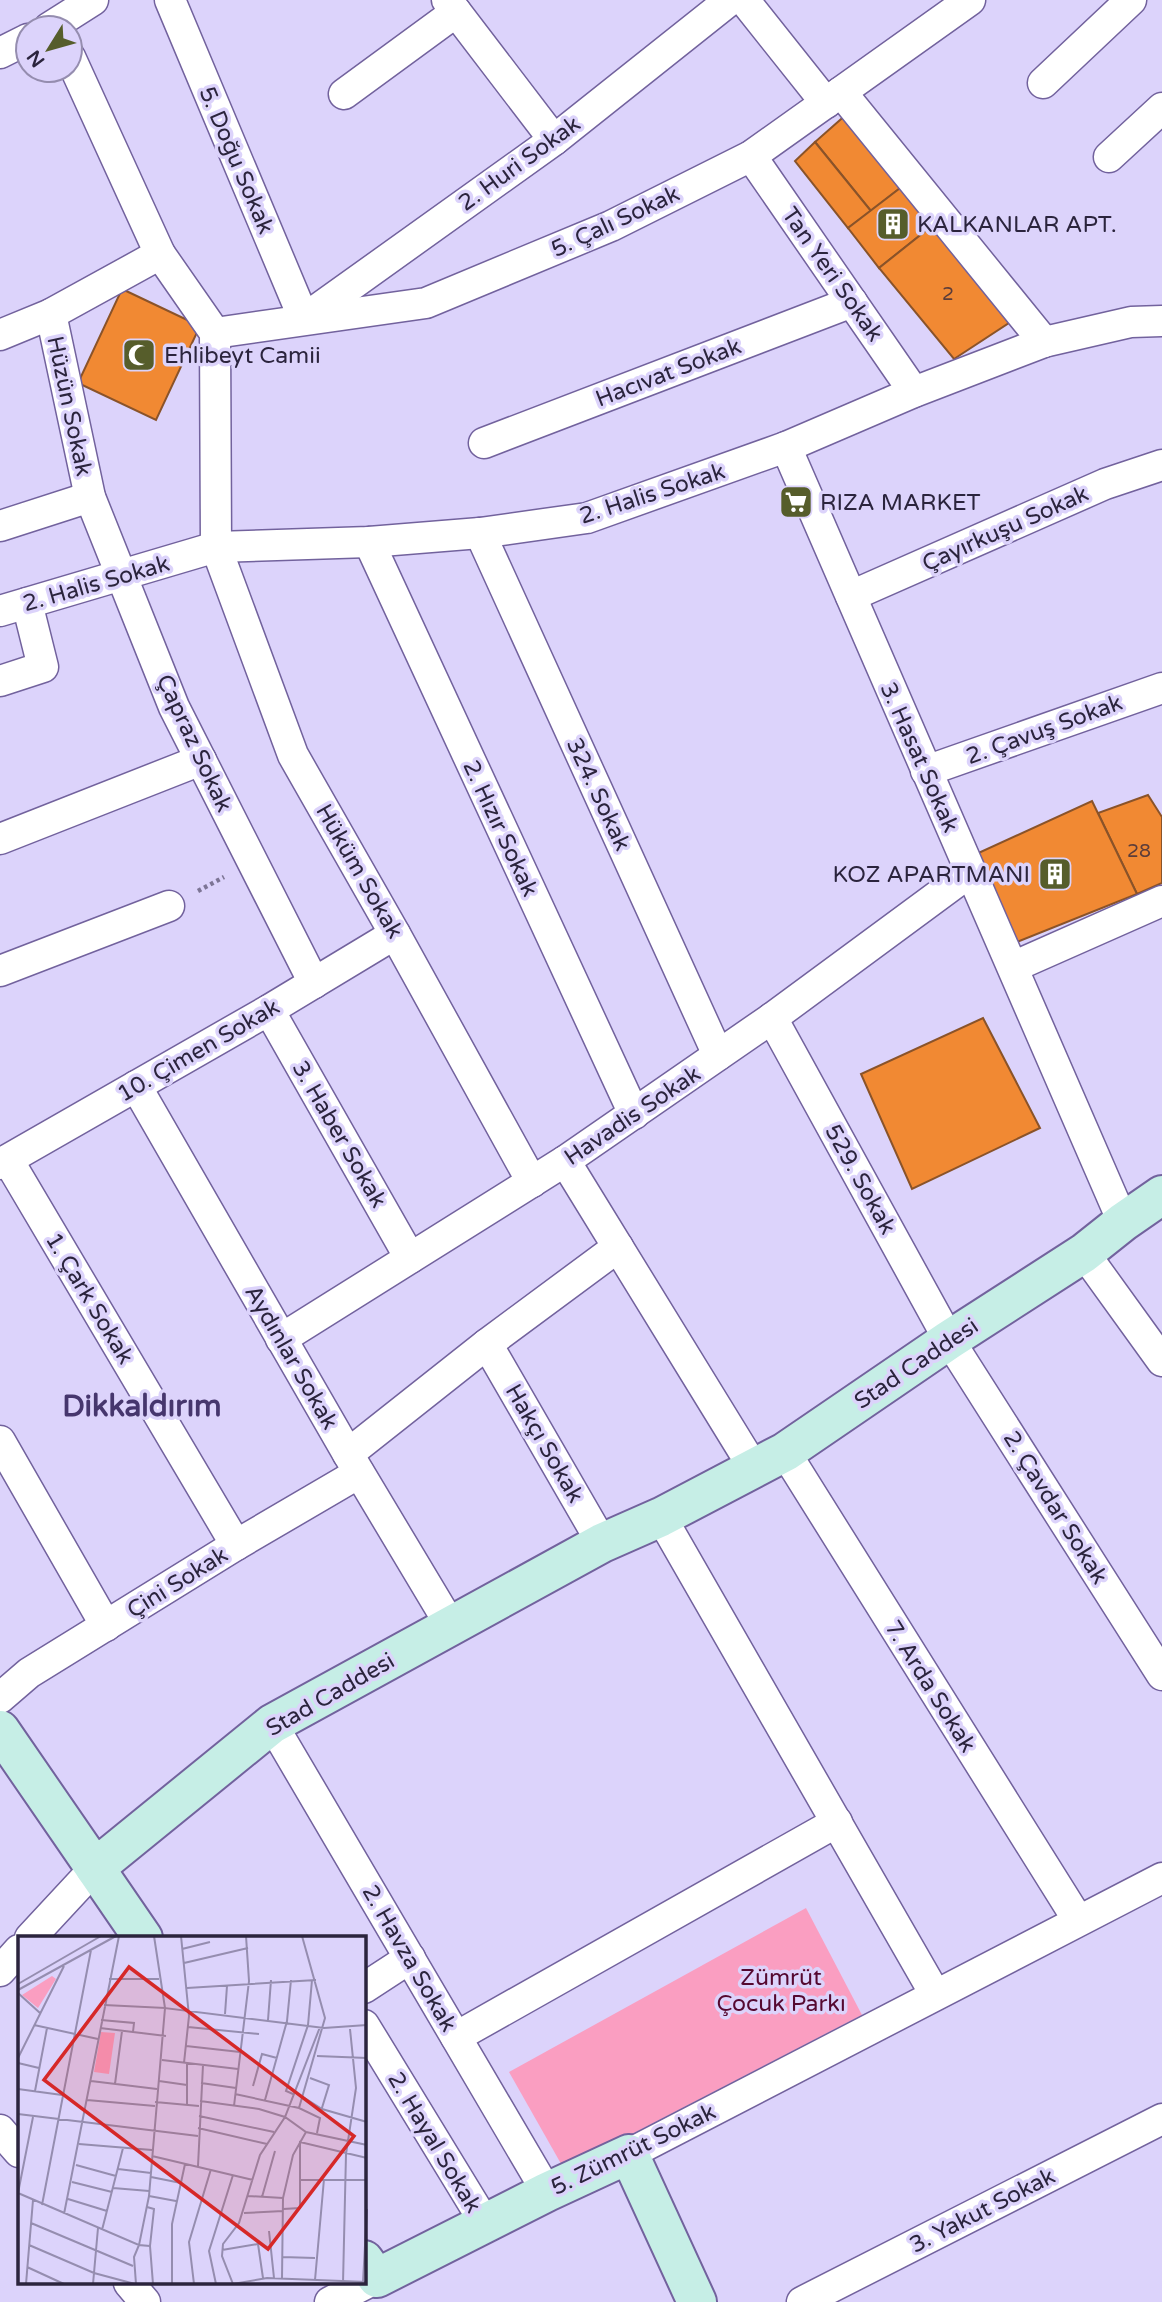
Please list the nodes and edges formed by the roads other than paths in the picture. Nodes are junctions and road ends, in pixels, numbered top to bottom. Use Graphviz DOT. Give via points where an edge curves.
graph roads {
  1 [pos="93,0"];
  2 [pos="170,0"];
  3 [pos="730,0"];
  4 [pos="744,0"];
  5 [pos="970,0"];
  6 [pos="1131,0"];
  7 [pos="452,6"];
  8 [pos="64,14"];
  9 [pos="1043,83"];
  10 [pos="82,84"];
  11 [pos="344,94"];
  12 [pos="834,98"];
  13 [pos="1162,108"];
  14 [pos="554,140"];
  15 [pos="751,156"];
  16 [pos="1109,157"];
  17 [pos="160,254"];
  18 [pos="852,302"];
  19 [pos="51,314"];
  20 [pos="304,319"];
  21 [pos="1162,321"];
  22 [pos="215,333"];
  23 [pos="0,335"];
  24 [pos="1044,342"];
  25 [pos="914,392"];
  26 [pos="484,443"];
  27 [pos="786,447"];
  28 [pos="1162,465"];
  29 [pos="90,497"];
  30 [pos="0,517"];
  31 [pos="0,526"];
  32 [pos="480,533"];
  33 [pos="369,542"];
  34 [pos="216,547"];
  35 [pos="122,575"];
  36 [pos="850,596"];
  37 [pos="13,607"];
  38 [pos="0,681"];
  39 [pos="1162,688"];
  40 [pos="201,760"];
  41 [pos="926,771"];
  42 [pos="0,839"];
  43 [pos="970,872"];
  44 [pos="1162,901"];
  45 [pos="169,906"];
  46 [pos="396,934"];
  47 [pos="1013,967"];
  48 [pos="0,971"];
  49 [pos="314,984"];
  50 [pos="269,1010"];
  51 [pos="772,1018"];
  52 [pos="718,1055"];
  53 [pos="136,1086"];
  54 [pos="634,1114"];
  55 [pos="565,1161"];
  56 [pos="4,1162"];
  57 [pos="532,1182"];
  58 [pos="1162,1195"];
  59 [pos="1123,1222"];
  60 [pos="618,1247"];
  61 [pos="1084,1253"];
  62 [pos="410,1258"];
  63 [pos="281,1339"];
  64 [pos="949,1340"];
  65 [pos="487,1344"];
  66 [pos="1162,1361"];
  67 [pos="0,1441"];
  68 [pos="770,1461"];
  69 [pos="353,1463"];
  70 [pos="661,1517"];
  71 [pos="602,1543"];
  72 [pos="236,1545"];
  73 [pos="106,1626"];
  74 [pos="450,1626"];
  75 [pos="1162,1675"];
  76 [pos="0,1698"];
  77 [pos="272,1724"];
  78 [pos="0,1730"];
  79 [pos="837,1822"];
  80 [pos="95,1868"];
  81 [pos="1162,1878"];
  82 [pos="1078,1920"];
  83 [pos="32,1936"];
  84 [pos="142,1936"];
  85 [pos="18,1951"];
  86 [pos="410,1958"];
  87 [pos="0,1971"];
  88 [pos="366,1987"];
  89 [pos="935,1994"];
  90 [pos="366,2028"];
  91 [pos="456,2037"];
  92 [pos="1162,2119"];
  93 [pos="0,2130"];
  94 [pos="18,2151"];
  95 [pos="629,2154"];
  96 [pos="547,2192"];
  97 [pos="485,2224"];
  98 [pos="370,2269"];
  99 [pos="130,2284"];
  100 [pos="352,2284"];
  101 [pos="145,2302"];
  102 [pos="330,2302"];
  103 [pos="697,2302"];
  104 [pos="802,2302"];
  1 -- 8 [label="street"];
  2 -- 20 [label="street, 5. Doğu Sokak"];
  3 -- 14 [label="street, 2. Huri Sokak"];
  4 -- 12 [label="street"];
  5 -- 12 [label="street, 5. Çalı Sokak"];
  6 -- 9 [label="street"];
  7 -- 11 [label="street"];
  7 -- 14 [label="street"];
  10 -- 17 [label="street"];
  12 -- 15 [label="street, 5. Çalı Sokak"];
  12 -- 24 [label="street"];
  13 -- 16 [label="street"];
  14 -- 20 [label="street, 2. Huri Sokak"];
  15 -- 18 [label="street, Tan Yeri Sokak"];
  15 -- 20 [label="street, 5. Çalı Sokak" via="611,226 426,303"];
  17 -- 19 [label="street, Hüzün Sokak"];
  17 -- 22 [label="street"];
  18 -- 25 [label="street, Tan Yeri Sokak"];
  18 -- 26 [label="street, Hacıvat Sokak"];
  19 -- 23 [label="street"];
  19 -- 29 [label="street, Hüzün Sokak"];
  20 -- 22 [label="street, 5. Çalı Sokak"];
  21 -- 24 [label="street, 2. Halis Sokak" via="1131,322"];
  22 -- 34 [label="street"];
  24 -- 25 [label="street, 2. Halis Sokak"];
  25 -- 27 [label="street, 2. Halis Sokak"];
  27 -- 32 [label="street, 2. Halis Sokak" via="587,518"];
  27 -- 36 [label="street, 3. Hasat Sokak"];
  28 -- 36 [label="street, Çayırkuşu Sokak" via="1105,485"];
  29 -- 31 [label="street"];
  29 -- 35 [label="street, Çapraz Sokak"];
  30 -- 31 [label="street"];
  32 -- 33 [label="street, 2. Halis Sokak"];
  32 -- 52 [label="street, 324. Sokak"];
  33 -- 34 [label="street, 2. Halis Sokak"];
  33 -- 54 [label="street, 2. Hızır Sokak"];
  34 -- 35 [label="street, 2. Halis Sokak"];
  34 -- 46 [label="street, Hüküm Sokak" via="293,755"];
  35 -- 37 [label="street, 2. Halis Sokak"];
  35 -- 40 [label="street, Çapraz Sokak" via="174,706"];
  36 -- 41 [label="street, 3. Hasat Sokak"];
  37 -- 38 [label="street" via="43,667"];
  39 -- 41 [label="street, 2. Çavuş Sokak"];
  40 -- 42 [label="street"];
  40 -- 49 [label="street, Çapraz Sokak"];
  41 -- 43 [label="street, 3. Hasat Sokak"];
  43 -- 47 [label="street, 3. Hasat Sokak"];
  43 -- 51 [label="street, Havadis Sokak"];
  44 -- 47 [label="street"];
  45 -- 48 [label="street"];
  46 -- 49 [label="street, 10. Çimen Sokak"];
  46 -- 57 [label="street, Hüküm Sokak"];
  47 -- 59 [label="street, 3. Hasat Sokak"];
  49 -- 50 [label="street, 10. Çimen Sokak"];
  50 -- 53 [label="street, 10. Çimen Sokak"];
  50 -- 62 [label="street, 3. Haber Sokak"];
  51 -- 52 [label="street, Havadis Sokak"];
  51 -- 64 [label="street, 529. Sokak"];
  52 -- 54 [label="street, Havadis Sokak"];
  53 -- 56 [label="street, 10. Çimen Sokak"];
  53 -- 63 [label="street, Aydınlar Sokak"];
  54 -- 55 [label="street, Havadis Sokak"];
  55 -- 57 [label="street, Havadis Sokak"];
  55 -- 60 [label="street, 7. Arda Sokak"];
  56 -- 72 [label="street, 1. Çark Sokak"];
  57 -- 62 [label="street, Havadis Sokak"];
  58 -- 59 [label="street, Stad Caddesi"];
  59 -- 61 [label="street, Stad Caddesi"];
  60 -- 65 [label="street, Çini Sokak"];
  60 -- 68 [label="street, 7. Arda Sokak"];
  61 -- 64 [label="street, Stad Caddesi"];
  61 -- 66 [label="street"];
  62 -- 63 [label="street, Havadis Sokak"];
  63 -- 69 [label="street, Aydınlar Sokak"];
  64 -- 68 [label="street, Stad Caddesi"];
  64 -- 75 [label="street, 2. Çavdar Sokak"];
  65 -- 69 [label="street, Çini Sokak"];
  65 -- 71 [label="street, Hakçı Sokak"];
  67 -- 73 [label="street"];
  68 -- 70 [label="street, Stad Caddesi"];
  68 -- 82 [label="street, 7. Arda Sokak"];
  69 -- 72 [label="street, Çini Sokak"];
  69 -- 74 [label="street, Aydınlar Sokak"];
  70 -- 71 [label="street, Stad Caddesi"];
  70 -- 79 [label="street"];
  71 -- 74 [label="street, Stad Caddesi"];
  72 -- 73 [label="street, Çini Sokak"];
  73 -- 76 [label="street, Çini Sokak" via="29,1673"];
  74 -- 77 [label="street, Stad Caddesi"];
  77 -- 80 [label="street, Stad Caddesi"];
  77 -- 86 [label="street, 2. Havza Sokak"];
  78 -- 80 [label="street"];
  79 -- 89 [label="street"];
  79 -- 91 [label="street"];
  80 -- 83 [label="street"];
  80 -- 84 [label="street"];
  81 -- 82 [label="street, 5. Zümrüt Sokak"];
  82 -- 89 [label="street, 5. Zümrüt Sokak"];
  85 -- 87 [label="street"];
  86 -- 88 [label="street"];
  86 -- 91 [label="street, 2. Havza Sokak"];
  89 -- 95 [label="street, 5. Zümrüt Sokak"];
  90 -- 97 [label="street, 2. Hayal Sokak"];
  91 -- 96 [label="street, 2. Havza Sokak"];
  92 -- 104 [label="street, 3. Yakut Sokak"];
  93 -- 94 [label="street"];
  95 -- 96 [label="street, 5. Zümrüt Sokak"];
  95 -- 103 [label="street"];
  96 -- 97 [label="street, 5. Zümrüt Sokak"];
  97 -- 98 [label="street, 5. Zümrüt Sokak"];
  99 -- 101 [label="street"];
  100 -- 102 [label="street, 5. Zümrüt Sokak"];
}
